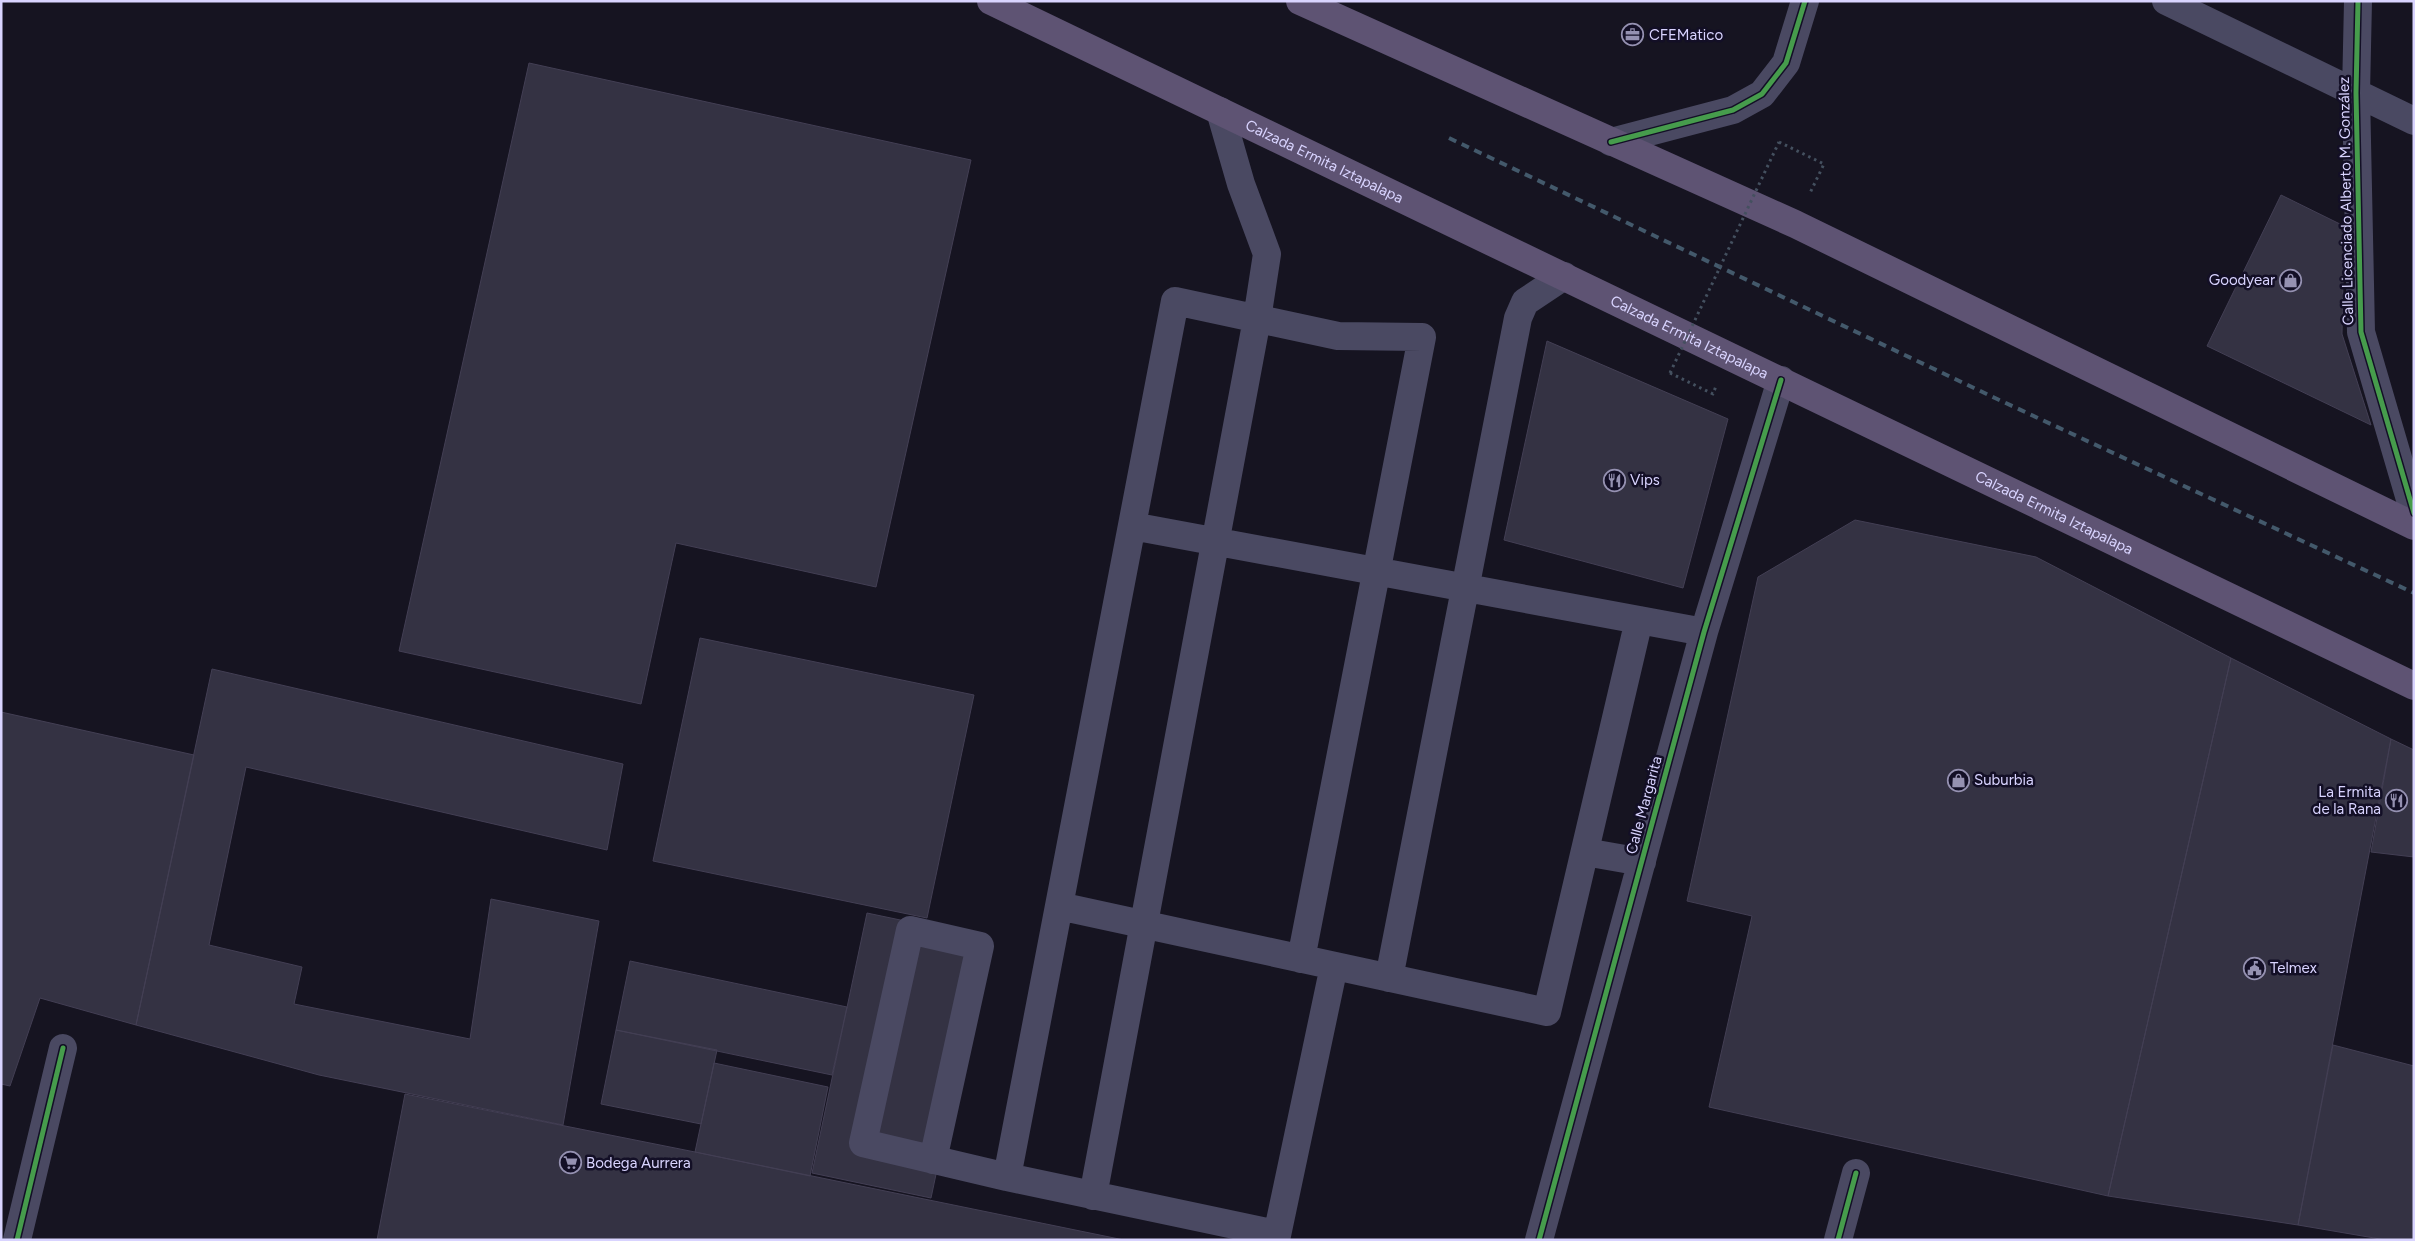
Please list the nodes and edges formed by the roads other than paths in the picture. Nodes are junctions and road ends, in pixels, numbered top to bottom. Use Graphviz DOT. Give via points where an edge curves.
graph roads {
  1 [pos="991,1"];
  2 [pos="1300,1"];
  3 [pos="1805,1"];
  4 [pos="2166,1"];
  5 [pos="2358,1"];
  6 [pos="2356,93"];
  7 [pos="1220,111"];
  8 [pos="2414,122"];
  9 [pos="1611,142"];
  10 [pos="1564,276"];
  11 [pos="1257,319"];
  12 [pos="1781,380"];
  13 [pos="2414,513"];
  14 [pos="1132,526"];
  15 [pos="2414,526"];
  16 [pos="1215,542"];
  17 [pos="1376,571"];
  18 [pos="1465,588"];
  19 [pos="1639,620"];
  20 [pos="1704,632"];
  21 [pos="2414,686"];
  22 [pos="1585,852"];
  23 [pos="1642,862"];
  24 [pos="1059,906"];
  25 [pos="1144,925"];
  26 [pos="1301,959"];
  27 [pos="1334,966"];
  28 [pos="1389,978"];
  29 [pos="62,1048"];
  30 [pos="934,1160"];
  31 [pos="1856,1173"];
  32 [pos="1007,1178"];
  33 [pos="1093,1196"];
  34 [pos="1276,1237"];
  35 [pos="17,1240"];
  36 [pos="1539,1240"];
  37 [pos="1838,1240"];
  1 -- 7 [label="main road, Calzada Ermita Iztapalapa"];
  2 -- 9 [label="main road"];
  3 -- 9 [label="street" via="1786,63 1762,94 1733,110"];
  4 -- 6 [label="street"];
  5 -- 6 [label="street, Calle Licenciado Alberto M. González"];
  6 -- 8 [label="street"];
  6 -- 13 [label="street, Calle Licenciado Alberto M. González" via="2361,332"];
  7 -- 10 [label="main road, Calzada Ermita Iztapalapa"];
  7 -- 11 [label="street" via="1241,184 1267,254"];
  9 -- 15 [label="main road" via="1795,224"];
  10 -- 12 [label="main road, Calzada Ermita Iztapalapa"];
  10 -- 18 [label="street" via="1525,302 1518,318"];
  11 -- 14 [label="street" via="1175,300"];
  11 -- 16 [label="street"];
  11 -- 17 [label="street" via="1338,336 1422,338"];
  12 -- 20 [label="street, Calle Margarita"];
  12 -- 21 [label="main road, Calzada Ermita Iztapalapa"];
  14 -- 16 [label="street"];
  14 -- 24 [label="street"];
  16 -- 17 [label="street"];
  16 -- 25 [label="street"];
  17 -- 18 [label="street"];
  17 -- 26 [label="street"];
  18 -- 19 [label="street"];
  18 -- 28 [label="street"];
  19 -- 20 [label="street"];
  19 -- 22 [label="street"];
  20 -- 23 [label="street, Calle Margarita"];
  22 -- 23 [label="street"];
  22 -- 28 [label="street" via="1547,1012"];
  23 -- 36 [label="street, Calle Margarita"];
  24 -- 25 [label="street"];
  24 -- 32 [label="street"];
  25 -- 26 [label="street"];
  25 -- 33 [label="street"];
  26 -- 27 [label="street"];
  27 -- 28 [label="street"];
  27 -- 34 [label="street"];
  29 -- 35 [label="street"];
  30 -- 30 [label="street" via="863,1143 910,930 980,946"];
  30 -- 32 [label="street"];
  31 -- 37 [label="street"];
  32 -- 33 [label="street"];
  33 -- 34 [label="street"];
}
